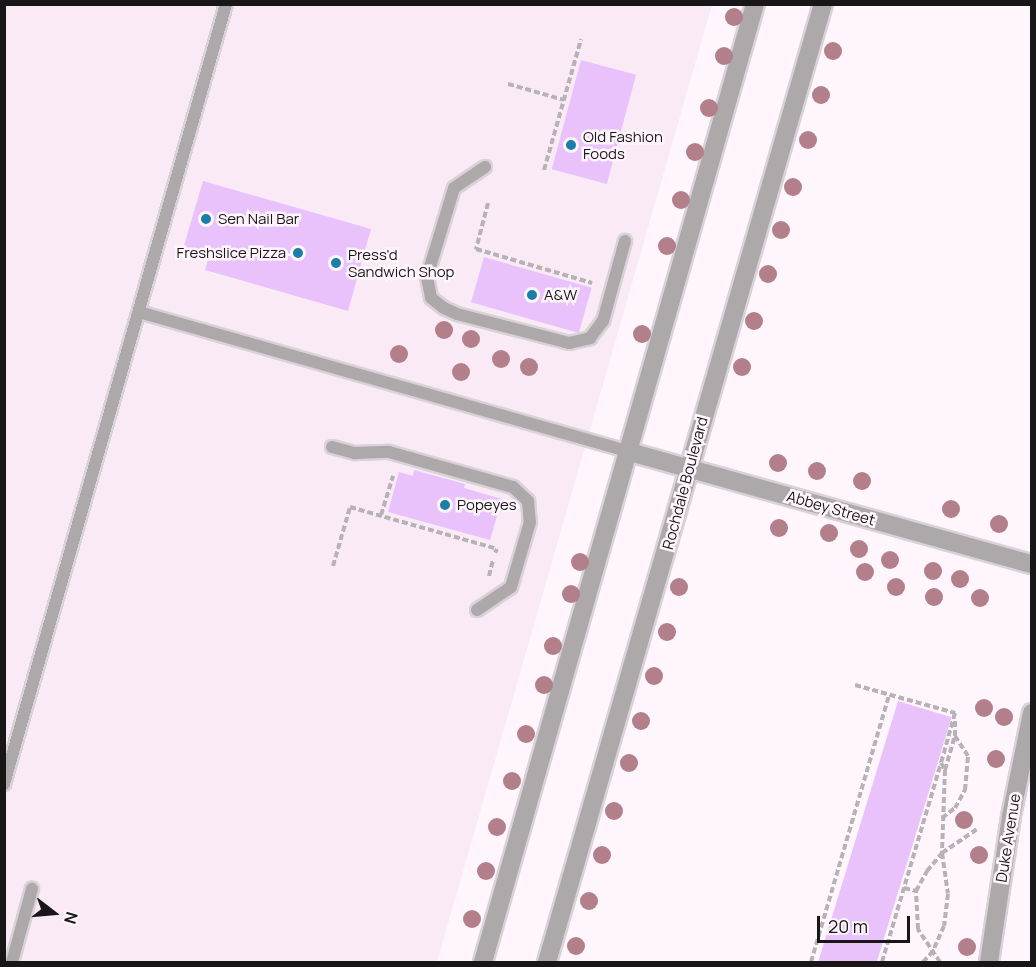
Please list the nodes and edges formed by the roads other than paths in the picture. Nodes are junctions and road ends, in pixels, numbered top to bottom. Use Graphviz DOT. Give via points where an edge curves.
graph roads {
  1 [pos="225,4"];
  2 [pos="755,4"];
  3 [pos="823,4"];
  4 [pos="484,167"];
  5 [pos="625,241"];
  6 [pos="139,312"];
  7 [pos="332,447"];
  8 [pos="630,452"];
  9 [pos="690,469"];
  10 [pos="1032,564"];
  11 [pos="477,610"];
  12 [pos="1032,713"];
  13 [pos="4,784"];
  14 [pos="32,889"];
  15 [pos="12,963"];
  16 [pos="483,963"];
  17 [pos="547,963"];
  18 [pos="989,963"];
  1 -- 6 [label="lane"];
  2 -- 8 [label="street"];
  3 -- 9 [label="street, Rochdale Boulevard"];
  4 -- 5 [label="lane" via="453,188 427,277 431,298 457,315 569,343 590,338 603,321"];
  6 -- 8 [label="lane"];
  6 -- 13 [label="lane"];
  7 -- 11 [label="lane" via="355,453 389,452 513,487 528,501 530,522 511,587"];
  8 -- 9 [label="street, Abbey Street"];
  8 -- 16 [label="street"];
  9 -- 10 [label="street, Abbey Street"];
  9 -- 17 [label="street, Rochdale Boulevard"];
  12 -- 18 [label="street, Duke Avenue" via="1011,816"];
  14 -- 15 [label="lane"];
}
